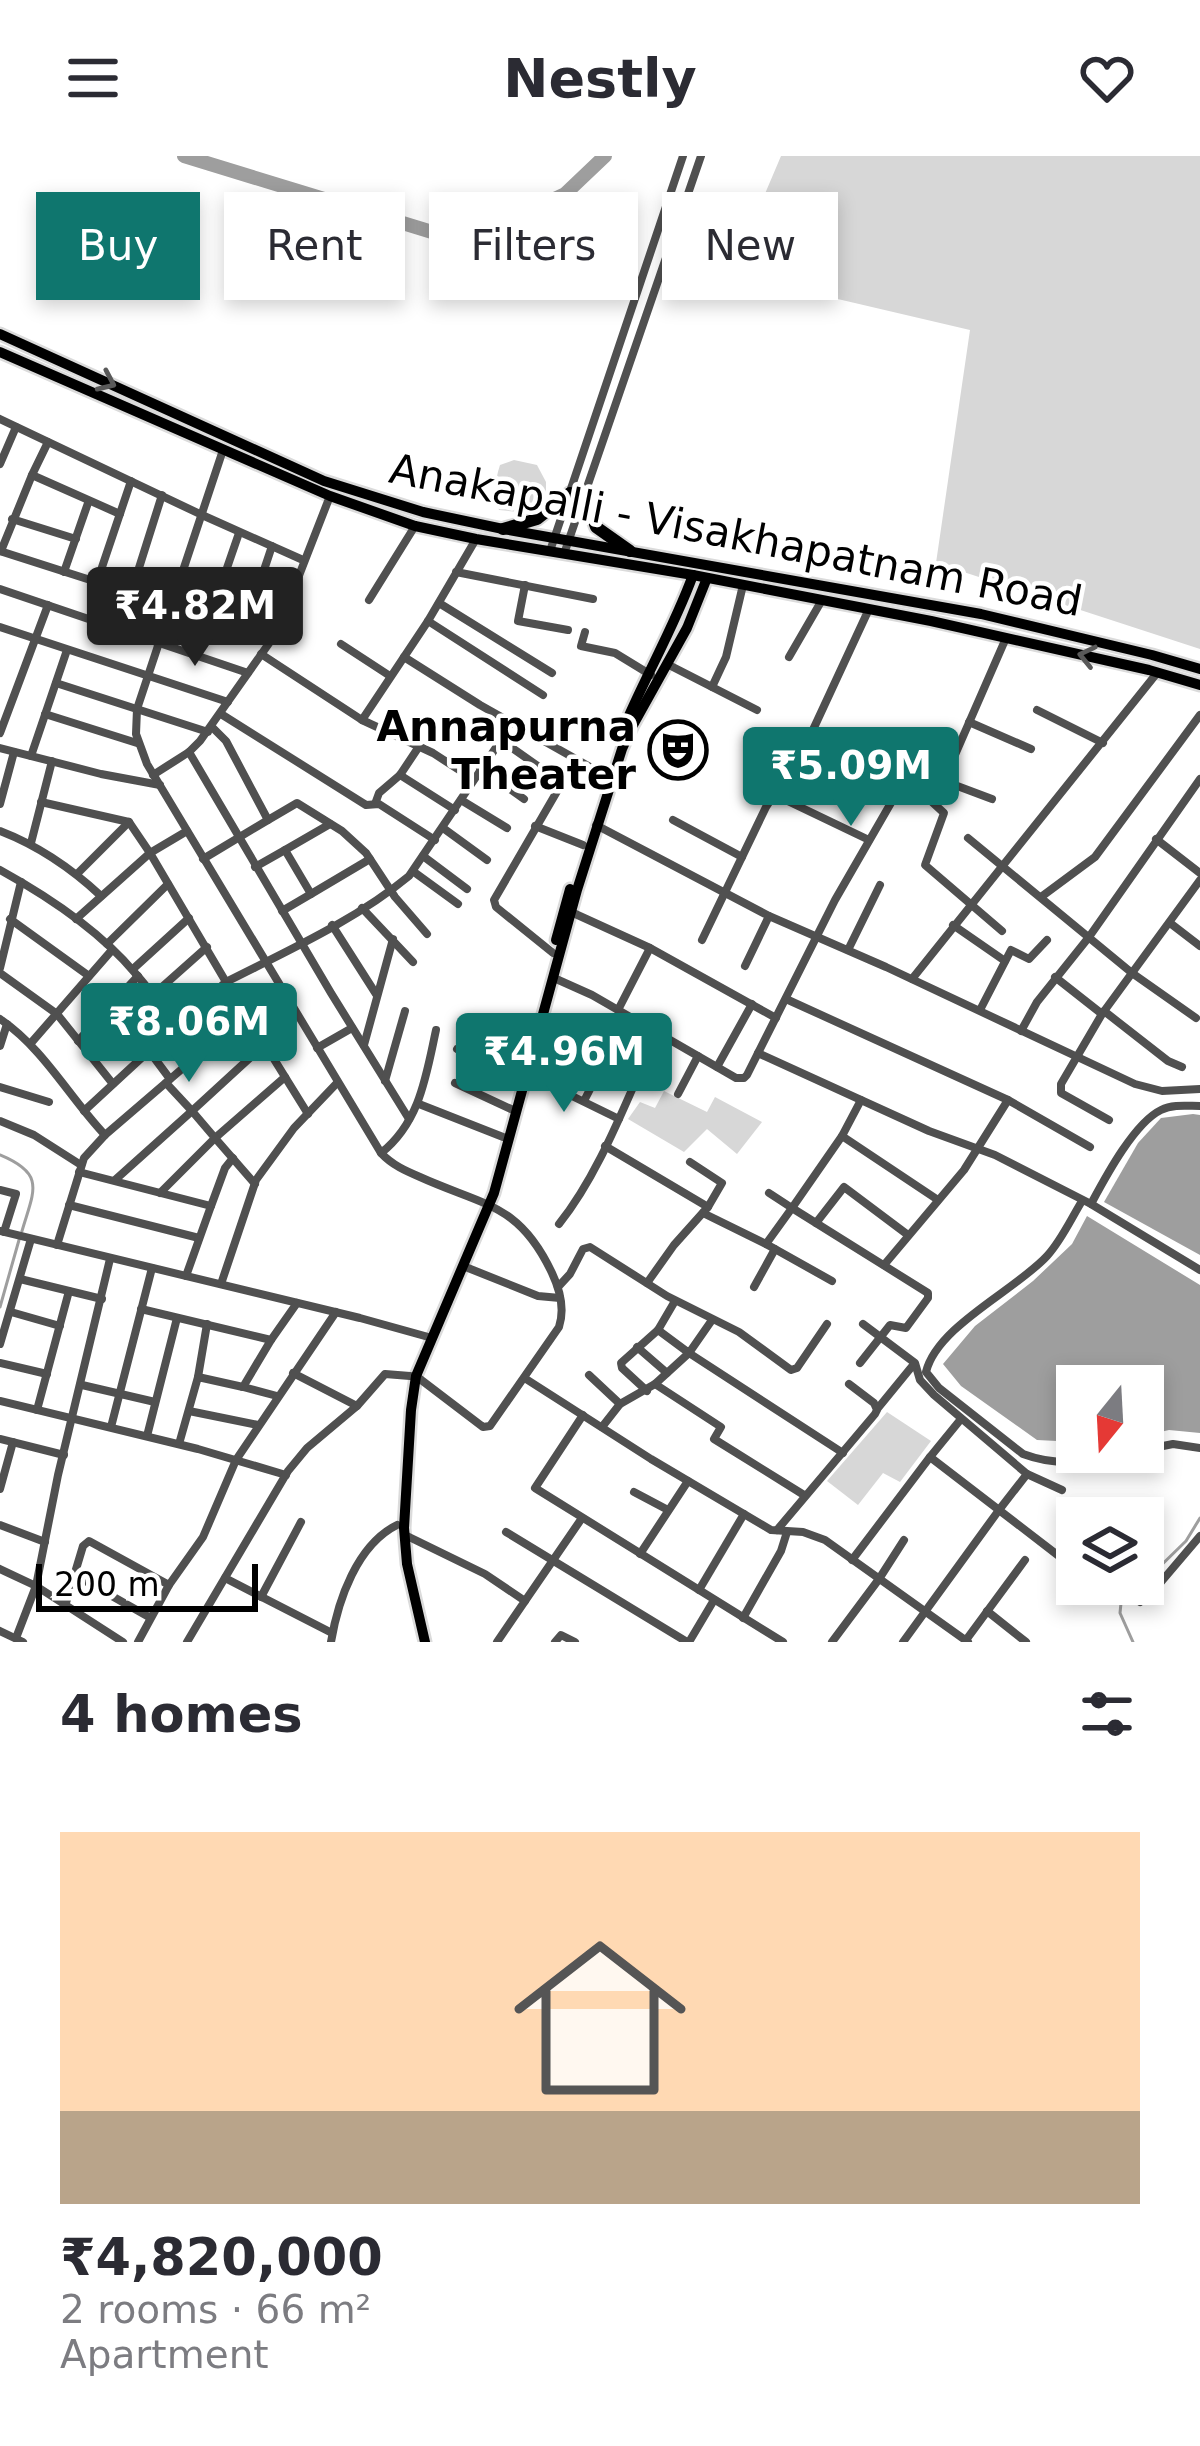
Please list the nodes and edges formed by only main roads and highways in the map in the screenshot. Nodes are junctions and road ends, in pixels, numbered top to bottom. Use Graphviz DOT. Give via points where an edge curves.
graph roads {
  1 [pos="0,335"];
  2 [pos="0,352"];
  3 [pos="503,530"];
  4 [pos="552,544"];
  5 [pos="566,547"];
  6 [pos="630,551"];
  7 [pos="700,576"];
  8 [pos="934,606"];
  9 [pos="931,621"];
  10 [pos="1200,669"];
  11 [pos="653,676"];
  12 [pos="1200,685"];
  13 [pos="524,1075"];
  14 [pos="486,1203"];
  15 [pos="429,1336"];
  16 [pos="422,1642"];
  1 -- 3 [label="main road, Anakapalli - Visakhapatnam Road, one-way" via="324,481"];
  2 -- 4 [label="main road, Anakapalli - Visakhapatnam Road" via="415,526"];
  3 -- 4 [label="main road, Anakapalli - Visakhapatnam Road"];
  3 -- 6 [label="highway" via="577,493 596,527"];
  4 -- 5 [label="main road, Anakapalli - Visakhapatnam Road"];
  5 -- 6 [label="main road, Anakapalli - Visakhapatnam Road"];
  5 -- 7 [label="main road, Anakapalli - Visakhapatnam Road"];
  6 -- 8 [label="main road, Anakapalli - Visakhapatnam Road"];
  7 -- 9 [label="main road, Anakapalli - Visakhapatnam Road"];
  7 -- 11 [label="main road"];
  7 -- 11 [label="main road" via="687,628"];
  8 -- 9 [label="main road"];
  8 -- 10 [label="main road, Anakapalli - Visakhapatnam Road"];
  12 -- 9 [label="main road, Anakapalli - Visakhapatnam Road, one-way"];
  11 -- 13 [label="main road" via="596,825"];
  11 -- 13 [label="main road" via="629,714 583,845"];
  13 -- 14 [label="main road"];
  13 -- 14 [label="main road"];
  14 -- 15 [label="main road"];
  14 -- 15 [label="main road"];
  15 -- 16 [label="main road" via="407,1388 401,1530 402,1569"];
}
